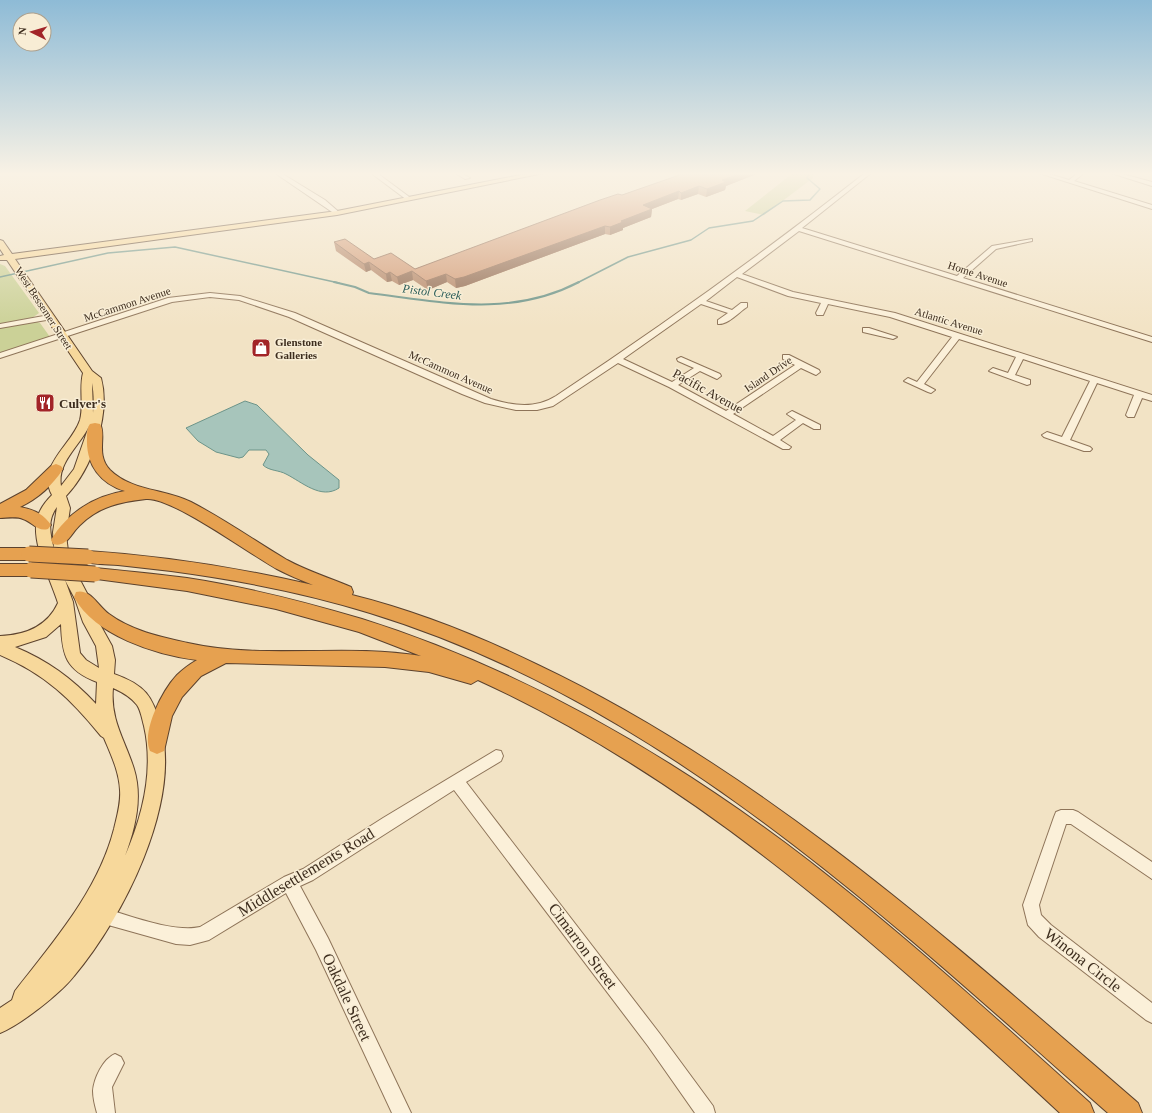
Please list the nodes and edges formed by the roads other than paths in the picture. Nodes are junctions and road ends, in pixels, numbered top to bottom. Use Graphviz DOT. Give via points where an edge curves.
graph roads {
  1 [pos="243,225"];
  2 [pos="804,225"];
  3 [pos="799,229"];
  4 [pos="1030,240"];
  5 [pos="0,243"];
  6 [pos="10,257"];
  7 [pos="0,258"];
  8 [pos="737,275"];
  9 [pos="958,279"];
  10 [pos="700,301"];
  11 [pos="826,301"];
  12 [pos="744,305"];
  13 [pos="734,313"];
  14 [pos="820,313"];
  15 [pos="49,318"];
  16 [pos="721,322"];
  17 [pos="886,324"];
  18 [pos="0,326"];
  19 [pos="866,330"];
  20 [pos="958,335"];
  21 [pos="63,336"];
  22 [pos="893,338"];
  23 [pos="1152,340"];
  24 [pos="1021,355"];
  25 [pos="0,356"];
  26 [pos="786,357"];
  27 [pos="617,359"];
  28 [pos="681,359"];
  29 [pos="801,364"];
  30 [pos="700,368"];
  31 [pos="994,371"];
  32 [pos="816,372"];
  33 [pos="88,374"];
  34 [pos="717,376"];
  35 [pos="1010,376"];
  36 [pos="1095,379"];
  37 [pos="908,381"];
  38 [pos="1027,382"];
  39 [pos="672,385"];
  40 [pos="919,385"];
  41 [pos="931,390"];
  42 [pos="1139,394"];
  43 [pos="1152,398"];
  44 [pos="792,414"];
  45 [pos="1131,415"];
  46 [pos="726,416"];
  47 [pos="802,420"];
  48 [pos="95,427"];
  49 [pos="817,427"];
  50 [pos="1047,435"];
  51 [pos="773,440"];
  52 [pos="1065,441"];
  53 [pos="786,447"];
  54 [pos="1087,449"];
  55 [pos="56,469"];
  56 [pos="58,496"];
  57 [pos="164,498"];
  58 [pos="0,509"];
  59 [pos="0,513"];
  60 [pos="43,525"];
  61 [pos="59,540"];
  62 [pos="0,554"];
  63 [pos="30,562"];
  64 [pos="91,566"];
  65 [pos="0,570"];
  66 [pos="74,599"];
  67 [pos="377,608"];
  68 [pos="0,642"];
  69 [pos="0,648"];
  70 [pos="225,656"];
  71 [pos="104,678"];
  72 [pos="534,696"];
  73 [pos="115,741"];
  74 [pos="157,745"];
  75 [pos="496,756"];
  76 [pos="457,782"];
  77 [pos="1152,872"];
  78 [pos="288,882"];
  79 [pos="96,914"];
  80 [pos="1152,1014"];
  81 [pos="7,1016"];
  82 [pos="115,1063"];
  83 [pos="106,1113"];
  84 [pos="402,1113"];
  85 [pos="706,1113"];
  86 [pos="1080,1113"];
  87 [pos="1128,1113"];
  1 -- 6 [label="main road"];
  2 -- 3 [label="street, McCammon Avenue"];
  3 -- 8 [label="street, McCammon Avenue"];
  3 -- 9 [label="street, Home Avenue"];
  4 -- 9 [label="street" via="994,247"];
  5 -- 6 [label="main road, West Bessemer Street"];
  6 -- 7 [label="main road"];
  6 -- 15 [label="main road, West Bessemer Street"];
  8 -- 10 [label="street, McCammon Avenue"];
  8 -- 11 [label="street, Atlantic Avenue" via="778,290"];
  9 -- 23 [label="street, Home Avenue"];
  10 -- 13 [label="street"];
  10 -- 27 [label="street, McCammon Avenue"];
  11 -- 14 [label="street"];
  11 -- 17 [label="street, Atlantic Avenue"];
  12 -- 13 [label="street"];
  13 -- 16 [label="street"];
  15 -- 18 [label="street"];
  15 -- 21 [label="main road, West Bessemer Street"];
  17 -- 19 [label="street"];
  17 -- 20 [label="street, Atlantic Avenue"];
  17 -- 22 [label="street"];
  20 -- 24 [label="street, Atlantic Avenue"];
  20 -- 40 [label="street"];
  21 -- 25 [label="street, McCammon Avenue"];
  21 -- 27 [label="street, McCammon Avenue" via="171,300 210,295 229,297 292,315 482,399 507,407 525,409 544,406 556,400"];
  21 -- 33 [label="main road, West Bessemer Street"];
  24 -- 35 [label="street"];
  24 -- 36 [label="street, Atlantic Avenue"];
  26 -- 29 [label="street, Island Drive"];
  27 -- 39 [label="street, Pacific Avenue"];
  28 -- 30 [label="street"];
  29 -- 32 [label="street, Island Drive"];
  29 -- 46 [label="street, Island Drive"];
  30 -- 34 [label="street"];
  30 -- 39 [label="street"];
  31 -- 35 [label="street"];
  33 -- 48 [label="main road, West Bessemer Street" via="96,378 101,395"];
  33 -- 55 [label="main road" via="85,382 88,400 86,420 78,438"];
  35 -- 38 [label="street"];
  36 -- 42 [label="street, Atlantic Avenue"];
  36 -- 52 [label="street"];
  37 -- 40 [label="street"];
  39 -- 46 [label="street, Pacific Avenue"];
  40 -- 41 [label="street"];
  42 -- 43 [label="street, Atlantic Avenue"];
  42 -- 45 [label="street"];
  44 -- 47 [label="street"];
  46 -- 51 [label="street, Pacific Avenue"];
  47 -- 49 [label="street"];
  47 -- 51 [label="street"];
  48 -- 56 [label="main road, West Bessemer Street" via="81,468"];
  48 -- 57 [label="highway" via="94,457 106,475 121,485"];
  50 -- 52 [label="street"];
  51 -- 53 [label="street, Pacific Avenue"];
  52 -- 54 [label="street"];
  55 -- 56 [label="main road" via="54,484"];
  55 -- 58 [label="highway" via="34,493 24,500"];
  56 -- 60 [label="main road, West Bessemer Street" via="45,516"];
  56 -- 61 [label="main road" via="63,507"];
  57 -- 61 [label="highway" via="130,495 103,503 78,518"];
  57 -- 67 [label="highway" via="200,514 283,565"];
  59 -- 60 [label="highway" via="28,514"];
  60 -- 66 [label="main road" via="47,546"];
  61 -- 66 [label="main road"];
  62 -- 63 [label="highway"];
  63 -- 64 [label="highway, bridge"];
  63 -- 65 [label="highway"];
  64 -- 67 [label="highway" via="144,561 234,574"];
  64 -- 72 [label="highway" via="141,578 234,593 354,623 430,650"];
  66 -- 68 [label="main road" via="44,631 21,641"];
  66 -- 70 [label="highway" via="102,619 138,636 180,649"];
  66 -- 71 [label="main road" via="105,648 107,656"];
  66 -- 71 [label="main road" via="69,621 74,659"];
  67 -- 87 [label="highway" via="469,642 550,679 644,730 691,760 794,831 848,872"];
  69 -- 73 [label="main road" via="28,659 75,692"];
  70 -- 72 [label="highway" via="386,659 453,671 505,690"];
  70 -- 74 [label="highway" via="201,666 185,679 161,717"];
  71 -- 73 [label="main road" via="105,712"];
  71 -- 74 [label="main road" via="124,684 144,701"];
  72 -- 86 [label="highway" via="675,779 756,835 890,944"];
  73 -- 79 [label="main road" via="124,763 129,789 128,805 118,851 108,873"];
  74 -- 79 [label="main road" via="158,770 147,820 129,869"];
  75 -- 76 [label="street, Middlesettlements Road"];
  76 -- 78 [label="street, Middlesettlements Road" via="308,875"];
  76 -- 85 [label="street, Cimarron Street" via="654,1040"];
  77 -- 80 [label="street, Winona Circle" via="1074,817 1061,817 1031,905 1034,919 1045,931"];
  78 -- 79 [label="street, Middlesettlements Road" via="203,934 190,937 176,936"];
  78 -- 84 [label="street, Oakdale Street" via="322,944"];
  79 -- 81 [label="main road" via="75,959 58,978"];
  82 -- 83 [label="street" via="103,1082 101,1093"];
}
